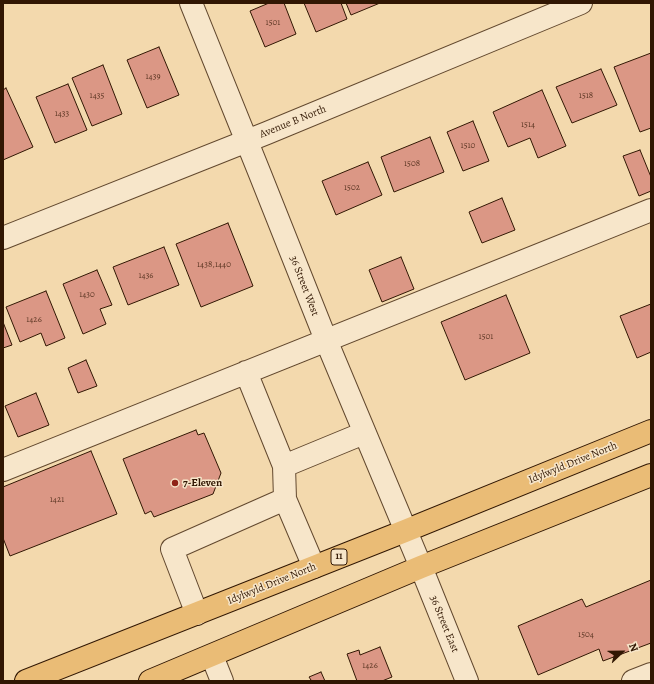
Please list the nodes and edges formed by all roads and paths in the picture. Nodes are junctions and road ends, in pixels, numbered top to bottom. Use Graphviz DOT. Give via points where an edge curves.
graph roads {
  1 [pos="191,3"];
  2 [pos="581,3"];
  3 [pos="247,141"];
  4 [pos="651,210"];
  5 [pos="3,238"];
  6 [pos="326,340"];
  7 [pos="246,372"];
  8 [pos="651,431"];
  9 [pos="364,433"];
  10 [pos="284,466"];
  11 [pos="3,470"];
  12 [pos="651,475"];
  13 [pos="285,499"];
  14 [pos="405,531"];
  15 [pos="314,567"];
  16 [pos="421,567"];
  17 [pos="197,614"];
  18 [pos="212,656"];
  19 [pos="651,674"];
  20 [pos="26,681"];
  21 [pos="150,681"];
  22 [pos="222,681"];
  23 [pos="467,681"];
  24 [pos="633,681"];
  1 -- 3 [label="street, 36 Street West"];
  2 -- 3 [label="street, Avenue B North"];
  3 -- 5 [label="street, Avenue B North"];
  3 -- 6 [label="street, 36 Street West"];
  4 -- 6 [label="street"];
  6 -- 7 [label="street"];
  6 -- 9 [label="street, 36 Street West"];
  7 -- 10 [label="street"];
  7 -- 11 [label="street"];
  8 -- 14 [label="main road, Idylwyld Drive North / 11"];
  9 -- 10 [label="street"];
  9 -- 14 [label="street, 36 Street West"];
  10 -- 13 [label="street"];
  12 -- 16 [label="main road"];
  13 -- 15 [label="street"];
  13 -- 17 [label="street" via="172,549"];
  14 -- 15 [label="main road, Idylwyld Drive North / 11"];
  14 -- 16 [label="street, 36 Street West"];
  15 -- 17 [label="main road, Idylwyld Drive North / 11"];
  16 -- 18 [label="main road"];
  16 -- 23 [label="street, 36 Street East"];
  17 -- 20 [label="main road, Idylwyld Drive North / 11"];
  18 -- 21 [label="main road"];
  18 -- 22 [label="street"];
  19 -- 24 [label="street"];
}
